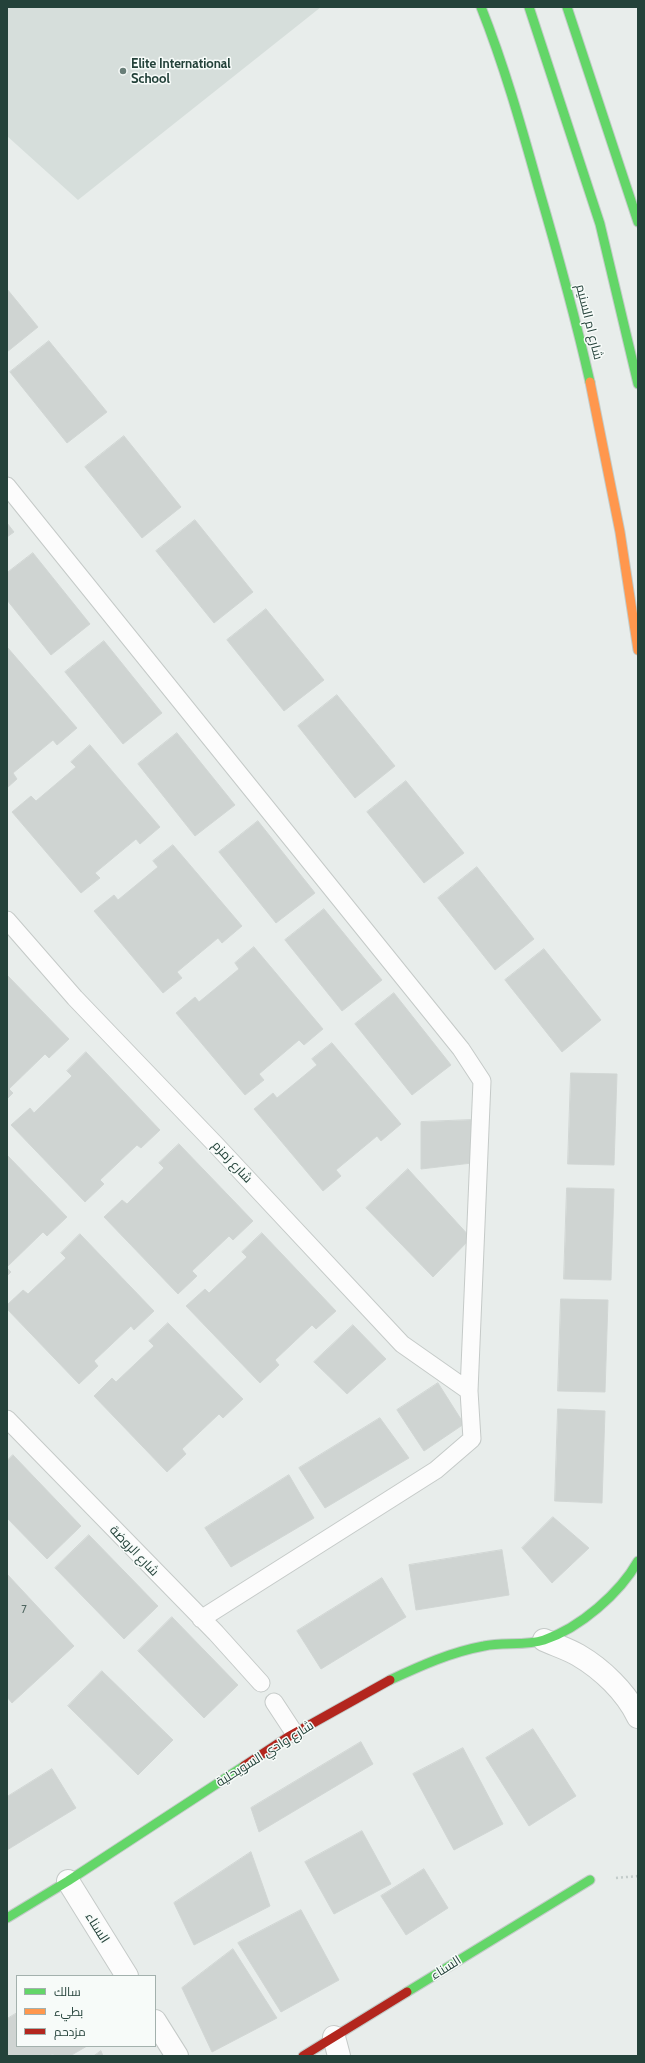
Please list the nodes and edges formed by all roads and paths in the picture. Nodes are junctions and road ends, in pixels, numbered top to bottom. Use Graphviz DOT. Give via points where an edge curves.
graph roads {
  1 [pos="480,7"];
  2 [pos="529,7"];
  3 [pos="567,7"];
  4 [pos="638,222"];
  5 [pos="638,384"];
  6 [pos="7,486"];
  7 [pos="638,650"];
  8 [pos="7,920"];
  9 [pos="469,1391"];
  10 [pos="7,1419"];
  11 [pos="638,1561"];
  12 [pos="201,1619"];
  13 [pos="544,1640"];
  14 [pos="261,1682"];
  15 [pos="274,1702"];
  16 [pos="638,1717"];
  17 [pos="295,1734"];
  18 [pos="68,1880"];
  19 [pos="590,1880"];
  20 [pos="7,1918"];
  21 [pos="126,1975"];
  22 [pos="156,2023"];
  23 [pos="337,2047"];
  24 [pos="177,2056"];
  25 [pos="303,2056"];
  1 -- 7 [label="street, شارع ام السنيم" via="514,102 576,323 603,439 629,579"];
  2 -- 5 [label="street" via="600,224"];
  3 -- 4 [label="street"];
  6 -- 9 [label="lane" via="462,1049 482,1081"];
  8 -- 9 [label="lane, شارع زمزم" via="75,998 402,1344"];
  9 -- 12 [label="lane" via="472,1439 436,1470"];
  10 -- 12 [label="lane, شارع الروضة"];
  11 -- 13 [label="street, شارع وادي السويحلية" via="608,1599 578,1622"];
  12 -- 14 [label="lane, شارع الروضة"];
  13 -- 16 [label="street, شارع وادي السويحلية" via="578,1655 609,1678 633,1706"];
  13 -- 17 [label="street, شارع وادي السويحلية" via="484,1646 432,1660 376,1686"];
  15 -- 17 [label="lane"];
  17 -- 18 [label="street, شارع وادي السويحلية"];
  18 -- 20 [label="street, شارع وادي السويحلية"];
  18 -- 21 [label="street, السناء"];
  19 -- 23 [label="street, السناء"];
  22 -- 24 [label="street"];
  23 -- 25 [label="street, السناء"];
}
